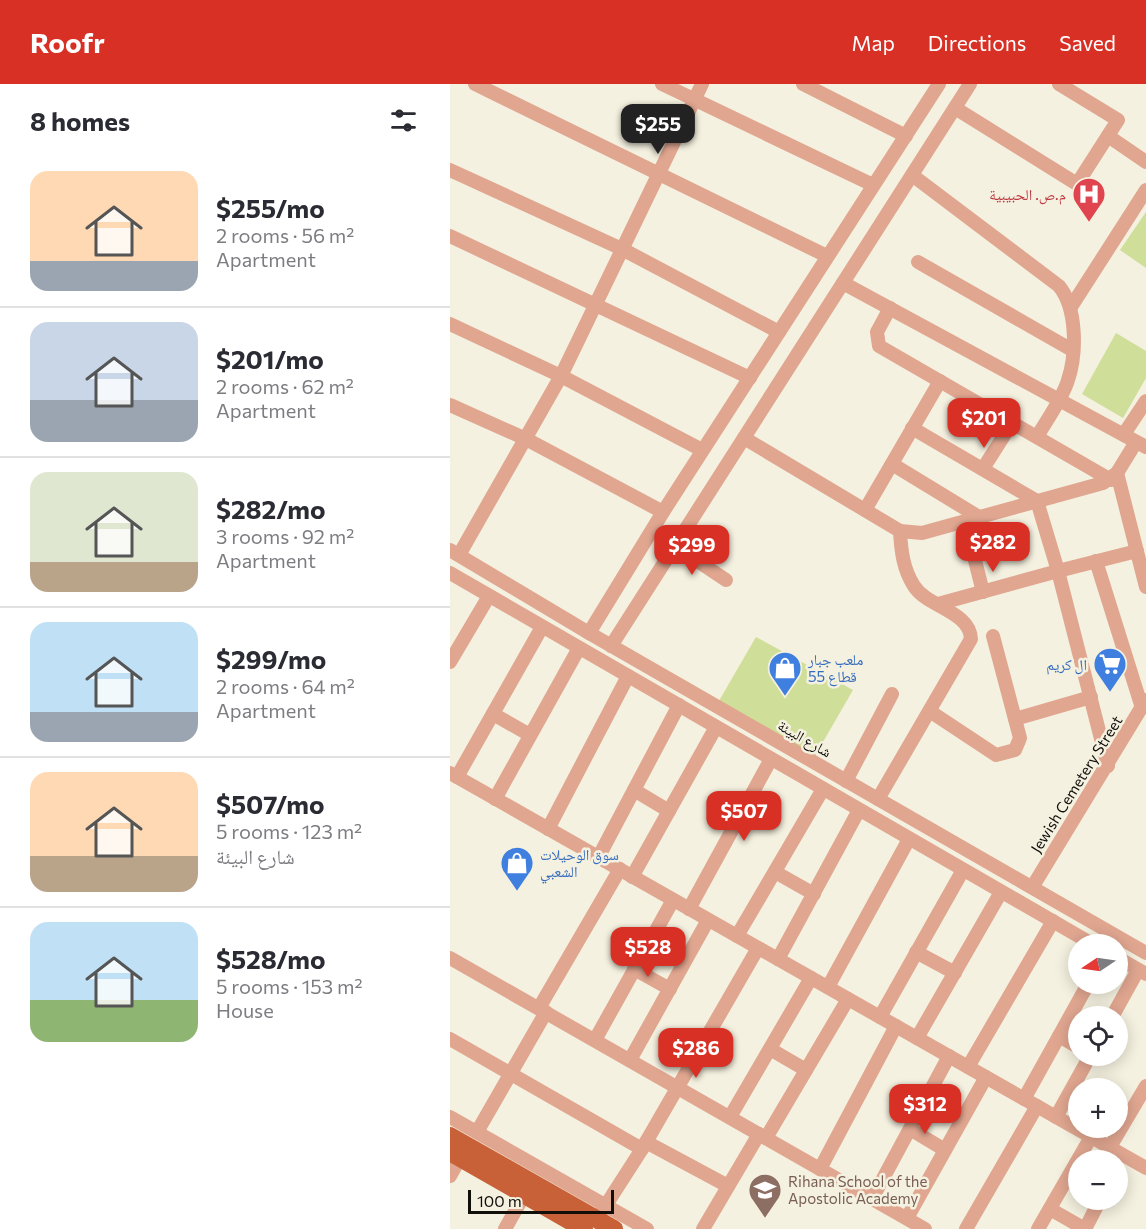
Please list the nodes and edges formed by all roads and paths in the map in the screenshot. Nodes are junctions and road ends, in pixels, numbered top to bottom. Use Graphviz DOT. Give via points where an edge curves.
graph roads {
  1 [pos="474,84"];
  2 [pos="662,84"];
  3 [pos="702,84"];
  4 [pos="803,84"];
  5 [pos="939,84"];
  6 [pos="970,84"];
  7 [pos="1064,85"];
  8 [pos="694,101"];
  9 [pos="955,108"];
  10 [pos="906,136"];
  11 [pos="1108,136"];
  12 [pos="1146,162"];
  13 [pos="450,170"];
  14 [pos="659,173"];
  15 [pos="912,175"];
  16 [pos="873,185"];
  17 [pos="1146,190"];
  18 [pos="450,236"];
  19 [pos="622,249"];
  20 [pos="827,256"];
  21 [pos="918,262"];
  22 [pos="843,283"];
  23 [pos="596,303"];
  24 [pos="1071,307"];
  25 [pos="890,308"];
  26 [pos="450,324"];
  27 [pos="779,332"];
  28 [pos="1072,350"];
  29 [pos="561,376"];
  30 [pos="750,378"];
  31 [pos="940,381"];
  32 [pos="1058,398"];
  33 [pos="1146,401"];
  34 [pos="450,405"];
  35 [pos="1012,423"];
  36 [pos="912,428"];
  37 [pos="1124,434"];
  38 [pos="1037,437"];
  39 [pos="744,438"];
  40 [pos="526,439"];
  41 [pos="1141,444"];
  42 [pos="702,450"];
  43 [pos="892,464"];
  44 [pos="984,467"];
  45 [pos="1114,477"];
  46 [pos="1037,501"];
  47 [pos="865,510"];
  48 [pos="663,512"];
  49 [pos="972,519"];
  50 [pos="900,531"];
  51 [pos="675,546"];
  52 [pos="1137,551"];
  53 [pos="454,552"];
  54 [pos="1096,561"];
  55 [pos="1058,571"];
  56 [pos="450,573"];
  57 [pos="726,580"];
  58 [pos="1146,587"];
  59 [pos="983,592"];
  60 [pos="489,596"];
  61 [pos="938,604"];
  62 [pos="542,627"];
  63 [pos="589,633"];
  64 [pos="993,636"];
  65 [pos="611,646"];
  66 [pos="579,648"];
  67 [pos="450,662"];
  68 [pos="628,676"];
  69 [pos="892,694"];
  70 [pos="1091,697"];
  71 [pos="1144,704"];
  72 [pos="679,705"];
  73 [pos="931,712"];
  74 [pos="493,714"];
  75 [pos="1015,719"];
  76 [pos="716,727"];
  77 [pos="530,735"];
  78 [pos="771,759"];
  79 [pos="1108,766"];
  80 [pos="454,775"];
  81 [pos="846,781"];
  82 [pos="823,789"];
  83 [pos="634,790"];
  84 [pos="495,799"];
  85 [pos="878,799"];
  86 [pos="860,810"];
  87 [pos="669,811"];
  88 [pos="548,829"];
  89 [pos="931,830"];
  90 [pos="909,839"];
  91 [pos="922,846"];
  92 [pos="598,858"];
  93 [pos="620,869"];
  94 [pos="963,870"];
  95 [pos="775,872"];
  96 [pos="632,877"];
  97 [pos="1033,885"];
  98 [pos="1001,892"];
  99 [pos="814,894"];
  100 [pos="673,900"];
  101 [pos="689,909"];
  102 [pos="708,920"];
  103 [pos="1053,921"];
  104 [pos="1075,934"];
  105 [pos="737,936"];
  106 [pos="758,948"];
  107 [pos="916,952"];
  108 [pos="1146,953"];
  109 [pos="450,958"];
  110 [pos="778,959"];
  111 [pos="1128,964"];
  112 [pos="634,969"];
  113 [pos="1142,972"];
  114 [pos="955,973"];
  115 [pos="811,978"];
  116 [pos="828,987"];
  117 [pos="670,989"];
  118 [pos="1082,994"];
  119 [pos="848,999"];
  120 [pos="1119,1006"];
  121 [pos="542,1010"];
  122 [pos="879,1017"];
  123 [pos="896,1026"];
  124 [pos="1059,1036"];
  125 [pos="917,1038"];
  126 [pos="450,1039"];
  127 [pos="596,1040"];
  128 [pos="1068,1041"];
  129 [pos="770,1049"];
  130 [pos="949,1056"];
  131 [pos="630,1060"];
  132 [pos="1084,1066"];
  133 [pos="968,1067"];
  134 [pos="806,1070"];
  135 [pos="512,1074"];
  136 [pos="986,1077"];
  137 [pos="1146,1086"];
  138 [pos="678,1087"];
  139 [pos="1024,1099"];
  140 [pos="1037,1106"];
  141 [pos="450,1117"];
  142 [pos="730,1117"];
  143 [pos="1056,1117"];
  144 [pos="1068,1124"];
  145 [pos="910,1129"];
  146 [pos="477,1132"];
  147 [pos="450,1136"];
  148 [pos="763,1136"];
  149 [pos="1090,1138"];
  150 [pos="1093,1138"];
  151 [pos="644,1146"];
  152 [pos="1110,1147"];
  153 [pos="945,1150"];
  154 [pos="1112,1150"];
  155 [pos="455,1155"];
  156 [pos="1128,1164"];
  157 [pos="1146,1168"];
  158 [pos="820,1169"];
  159 [pos="450,1176"];
  160 [pos="728,1186"];
  161 [pos="524,1195"];
  162 [pos="872,1199"];
  163 [pos="1050,1209"];
  164 [pos="1095,1210"];
  165 [pos="907,1218"];
  166 [pos="587,1221"];
  167 [pos="505,1229"];
  168 [pos="614,1229"];
  169 [pos="647,1229"];
  170 [pos="704,1229"];
  171 [pos="925,1229"];
  172 [pos="966,1229"];
  173 [pos="1038,1229"];
  174 [pos="1085,1229"];
  1 -- 14 [label="street"];
  2 -- 8 [label="street"];
  3 -- 8 [label="street"];
  4 -- 10 [label="street"];
  5 -- 10 [label="street"];
  6 -- 9 [label="street"];
  7 -- 11 [label="street" via="1118,120"];
  8 -- 14 [label="street"];
  8 -- 16 [label="street"];
  9 -- 11 [label="street" via="1077,184"];
  9 -- 15 [label="street"];
  10 -- 16 [label="street"];
  11 -- 12 [label="street"];
  13 -- 19 [label="street"];
  14 -- 19 [label="street"];
  14 -- 20 [label="street"];
  15 -- 22 [label="street"];
  15 -- 24 [label="street" via="1059,286"];
  16 -- 20 [label="street"];
  17 -- 24 [label="street"];
  18 -- 23 [label="street"];
  19 -- 23 [label="street"];
  19 -- 27 [label="street"];
  20 -- 27 [label="street"];
  21 -- 28 [label="street"];
  22 -- 25 [label="street"];
  22 -- 39 [label="street"];
  23 -- 29 [label="street"];
  23 -- 30 [label="street"];
  24 -- 28 [label="street"];
  25 -- 31 [label="street" via="877,332 879,346"];
  25 -- 32 [label="street"];
  26 -- 29 [label="street"];
  27 -- 30 [label="street"];
  28 -- 32 [label="street" via="1069,380"];
  29 -- 40 [label="street"];
  29 -- 42 [label="street"];
  30 -- 42 [label="street"];
  31 -- 35 [label="street"];
  31 -- 36 [label="street"];
  32 -- 37 [label="street"];
  32 -- 38 [label="street"];
  33 -- 37 [label="street"];
  34 -- 40 [label="street"];
  35 -- 38 [label="street"];
  35 -- 44 [label="street"];
  36 -- 43 [label="street"];
  36 -- 44 [label="street"];
  37 -- 41 [label="street"];
  38 -- 45 [label="street"];
  39 -- 47 [label="street"];
  39 -- 51 [label="street"];
  40 -- 48 [label="street"];
  40 -- 53 [label="street"];
  41 -- 45 [label="street"];
  42 -- 48 [label="street"];
  43 -- 47 [label="street"];
  43 -- 49 [label="street"];
  44 -- 46 [label="street"];
  45 -- 46 [label="street"];
  45 -- 52 [label="street"];
  46 -- 49 [label="street"];
  46 -- 55 [label="street"];
  47 -- 50 [label="street"];
  48 -- 63 [label="street"];
  49 -- 50 [label="street" via="922,533"];
  49 -- 59 [label="street"];
  50 -- 61 [label="street" via="902,559 915,588"];
  51 -- 57 [label="street"];
  51 -- 65 [label="street"];
  52 -- 54 [label="street"];
  52 -- 58 [label="street"];
  53 -- 63 [label="street, شارع البيئة"];
  54 -- 55 [label="street"];
  54 -- 71 [label="street"];
  55 -- 59 [label="street"];
  55 -- 70 [label="street"];
  56 -- 60 [label="street"];
  59 -- 61 [label="street"];
  60 -- 62 [label="street"];
  60 -- 67 [label="street"];
  61 -- 73 [label="street" via="966,624 971,639"];
  62 -- 66 [label="street"];
  62 -- 74 [label="street"];
  63 -- 65 [label="street, شارع البيئة"];
  64 -- 75 [label="street"];
  65 -- 81 [label="street, شارع البيئة"];
  66 -- 68 [label="street"];
  66 -- 77 [label="street"];
  68 -- 72 [label="street"];
  68 -- 88 [label="street"];
  69 -- 81 [label="street"];
  70 -- 75 [label="street"];
  70 -- 79 [label="street"];
  71 -- 79 [label="street, Jewish Cemetery Street"];
  72 -- 76 [label="street"];
  72 -- 83 [label="street"];
  73 -- 75 [label="street" via="1001,756 1019,746"];
  73 -- 85 [label="street"];
  74 -- 77 [label="street"];
  74 -- 80 [label="street"];
  76 -- 78 [label="street"];
  76 -- 87 [label="street"];
  77 -- 84 [label="street"];
  78 -- 82 [label="street"];
  78 -- 101 [label="street"];
  79 -- 97 [label="street, Jewish Cemetery Street"];
  80 -- 84 [label="street"];
  81 -- 85 [label="street, شارع البيئة"];
  82 -- 86 [label="street"];
  82 -- 95 [label="street"];
  83 -- 87 [label="street"];
  83 -- 92 [label="street"];
  84 -- 88 [label="street"];
  85 -- 89 [label="street, شارع البيئة"];
  86 -- 90 [label="street"];
  86 -- 99 [label="street"];
  87 -- 96 [label="street"];
  88 -- 92 [label="street"];
  89 -- 91 [label="street"];
  89 -- 97 [label="street, شارع البيئة"];
  90 -- 91 [label="street"];
  90 -- 116 [label="street"];
  91 -- 94 [label="street"];
  92 -- 93 [label="street"];
  93 -- 96 [label="street"];
  93 -- 121 [label="street"];
  94 -- 98 [label="street"];
  94 -- 107 [label="street"];
  95 -- 99 [label="street"];
  95 -- 105 [label="street"];
  96 -- 100 [label="street"];
  97 -- 108 [label="street, شارع البيئة"];
  98 -- 103 [label="street"];
  98 -- 114 [label="street"];
  99 -- 110 [label="street"];
  100 -- 101 [label="street"];
  100 -- 112 [label="street"];
  101 -- 102 [label="street"];
  102 -- 105 [label="street"];
  102 -- 117 [label="street"];
  103 -- 104 [label="street"];
  103 -- 133 [label="street"];
  105 -- 106 [label="street"];
  106 -- 110 [label="street"];
  106 -- 138 [label="street"];
  107 -- 114 [label="street"];
  107 -- 122 [label="street"];
  109 -- 121 [label="street"];
  110 -- 115 [label="street"];
  111 -- 113 [label="street"];
  112 -- 117 [label="street"];
  112 -- 127 [label="street"];
  113 -- 120 [label="street"];
  114 -- 125 [label="street"];
  115 -- 116 [label="street"];
  115 -- 129 [label="street"];
  116 -- 119 [label="street"];
  117 -- 131 [label="street"];
  118 -- 124 [label="street"];
  119 -- 122 [label="street"];
  119 -- 134 [label="street"];
  121 -- 127 [label="street"];
  121 -- 135 [label="street"];
  122 -- 123 [label="street"];
  123 -- 125 [label="street"];
  123 -- 158 [label="street"];
  124 -- 128 [label="street"];
  124 -- 139 [label="street"];
  125 -- 130 [label="street"];
  126 -- 135 [label="street"];
  127 -- 131 [label="street"];
  129 -- 134 [label="street"];
  129 -- 142 [label="street"];
  130 -- 133 [label="street"];
  130 -- 145 [label="street"];
  131 -- 138 [label="street"];
  132 -- 143 [label="street"];
  133 -- 136 [label="street"];
  134 -- 148 [label="street"];
  135 -- 146 [label="street"];
  135 -- 151 [label="street"];
  136 -- 139 [label="street"];
  136 -- 153 [label="street"];
  137 -- 152 [label="street"];
  138 -- 142 [label="street"];
  138 -- 151 [label="street"];
  139 -- 140 [label="street"];
  140 -- 143 [label="street"];
  140 -- 172 [label="street"];
  141 -- 146 [label="street"];
  142 -- 148 [label="street"];
  143 -- 144 [label="street"];
  145 -- 153 [label="street"];
  145 -- 162 [label="street"];
  146 -- 166 [label="street"];
  147 -- 166 [label="main road"];
  148 -- 158 [label="street"];
  148 -- 160 [label="street"];
  149 -- 163 [label="street"];
  150 -- 152 [label="street"];
  151 -- 160 [label="street"];
  151 -- 166 [label="street"];
  152 -- 154 [label="street"];
  153 -- 165 [label="street"];
  155 -- 159 [label="street"];
  155 -- 161 [label="main road"];
  156 -- 157 [label="street"];
  158 -- 162 [label="street"];
  160 -- 170 [label="street"];
  161 -- 166 [label="main road"];
  161 -- 167 [label="street"];
  162 -- 165 [label="street"];
  163 -- 173 [label="street"];
  163 -- 174 [label="street"];
  164 -- 174 [label="street"];
  165 -- 171 [label="street"];
  166 -- 168 [label="main road"];
  166 -- 169 [label="street"];
}
